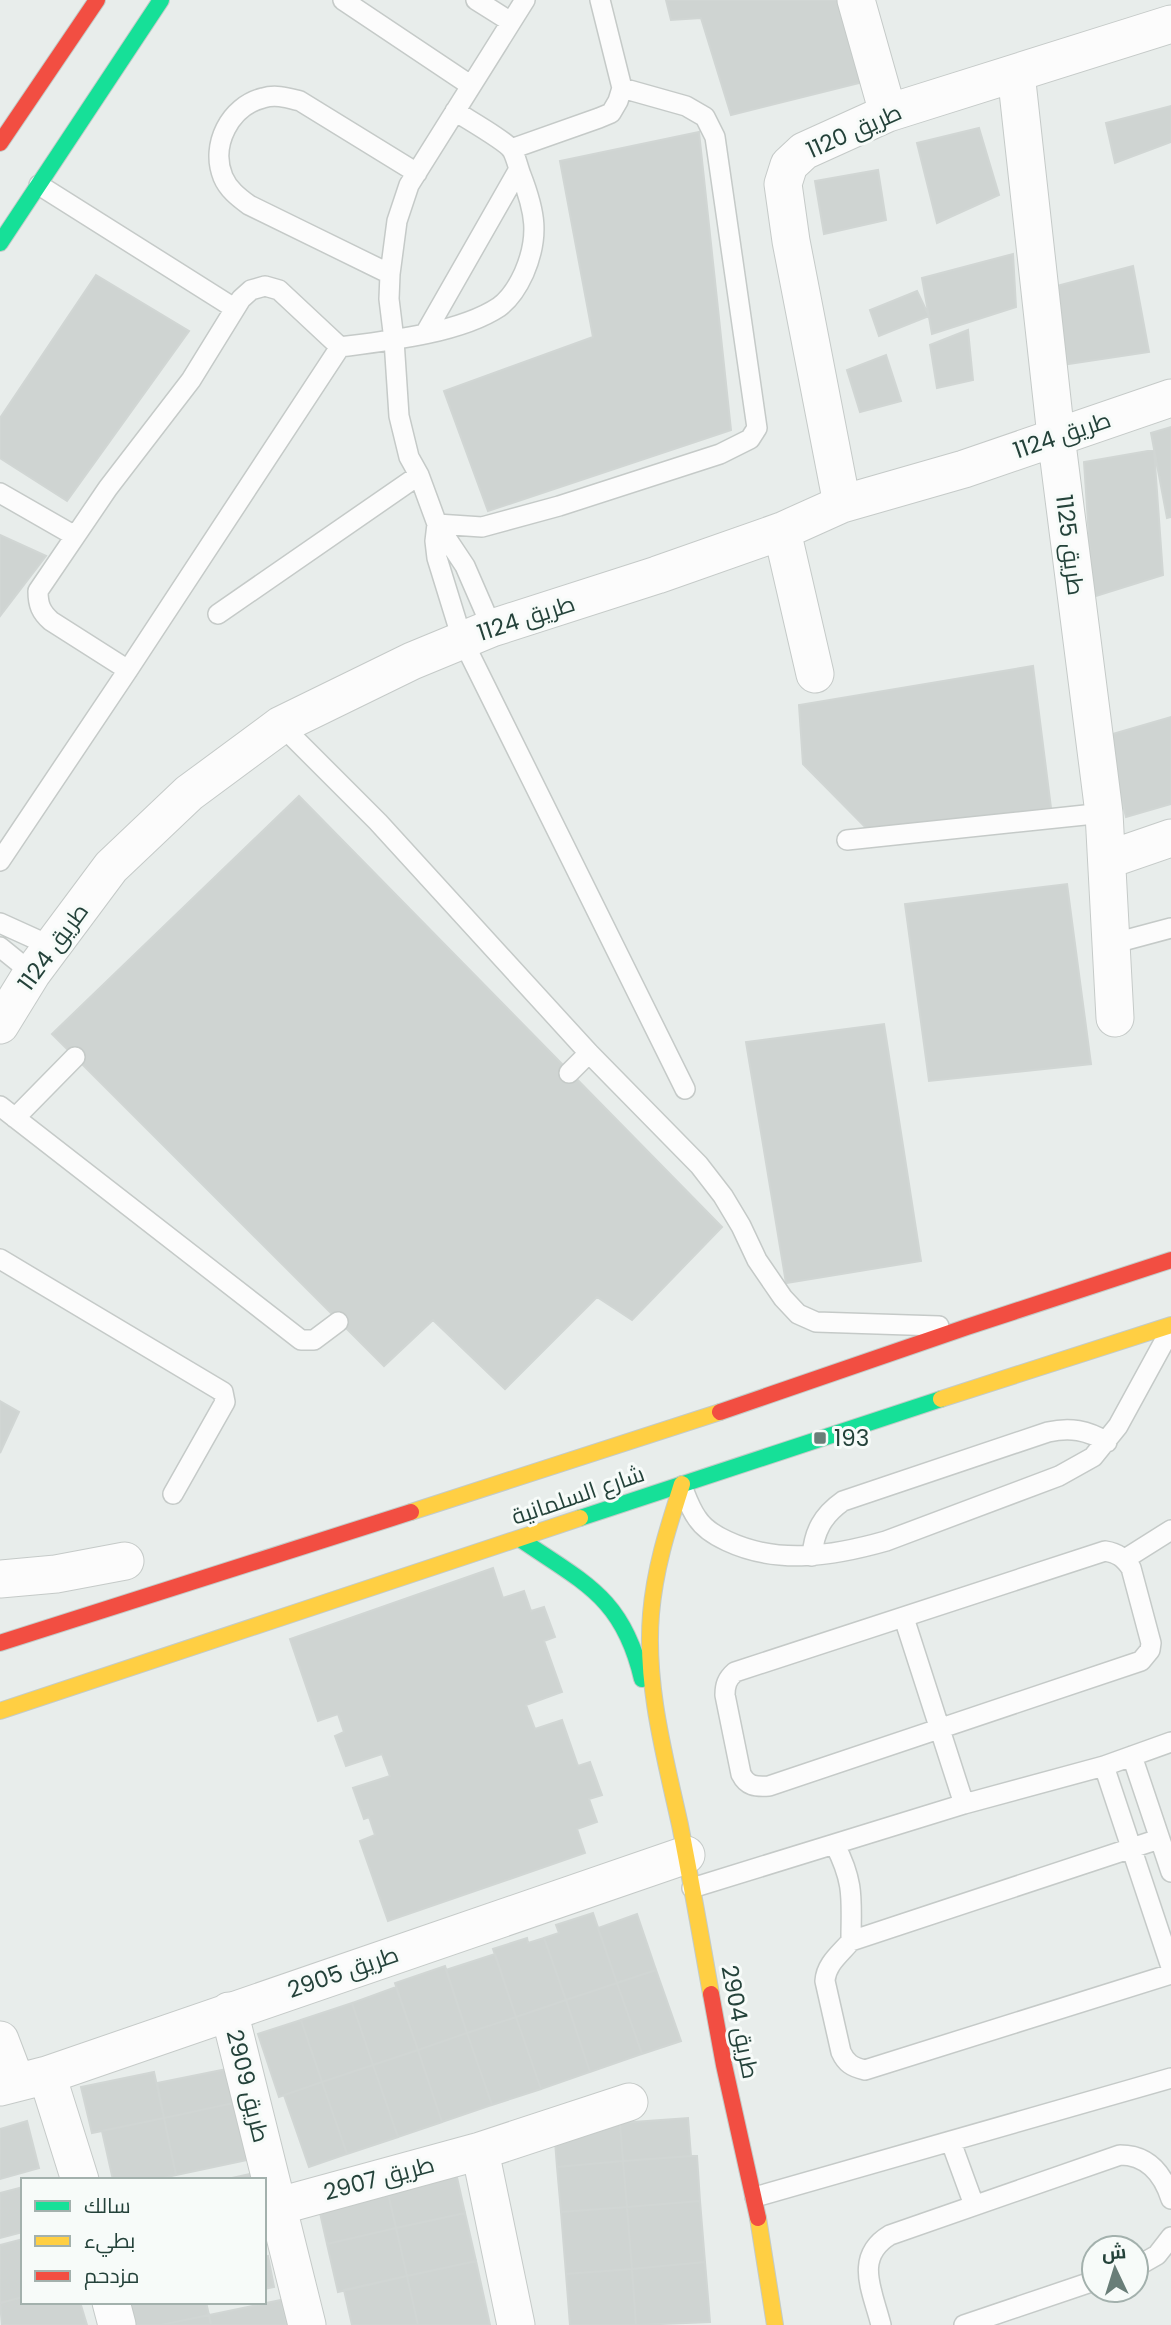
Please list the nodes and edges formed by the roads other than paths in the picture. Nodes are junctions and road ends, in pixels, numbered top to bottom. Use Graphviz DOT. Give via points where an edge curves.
graph roads {
  1 [pos="97,0"];
  2 [pos="161,0"];
  3 [pos="343,0"];
  4 [pos="476,0"];
  5 [pos="524,0"];
  6 [pos="600,0"];
  7 [pos="856,0"];
  8 [pos="511,22"];
  9 [pos="1171,24"];
  10 [pos="1016,73"];
  11 [pos="470,85"];
  12 [pos="622,88"];
  13 [pos="455,111"];
  14 [pos="888,113"];
  15 [pos="0,143"];
  16 [pos="512,149"];
  17 [pos="519,169"];
  18 [pos="417,173"];
  19 [pos="39,185"];
  20 [pos="0,243"];
  21 [pos="390,274"];
  22 [pos="234,308"];
  23 [pos="426,332"];
  24 [pos="394,340"];
  25 [pos="340,346"];
  26 [pos="1171,398"];
  27 [pos="1056,436"];
  28 [pos="419,475"];
  29 [pos="0,493"];
  30 [pos="842,504"];
  31 [pos="437,524"];
  32 [pos="782,531"];
  33 [pos="75,536"];
  34 [pos="218,614"];
  35 [pos="477,634"];
  36 [pos="128,670"];
  37 [pos="814,674"];
  38 [pos="281,725"];
  39 [pos="1104,813"];
  40 [pos="1171,838"];
  41 [pos="847,840"];
  42 [pos="1107,860"];
  43 [pos="0,861"];
  44 [pos="0,923"];
  45 [pos="1171,928"];
  46 [pos="1111,944"];
  47 [pos="0,947"];
  48 [pos="43,960"];
  49 [pos="1115,1018"];
  50 [pos="0,1025"];
  51 [pos="589,1054"];
  52 [pos="75,1057"];
  53 [pos="569,1073"];
  54 [pos="685,1088"];
  55 [pos="8,1112"];
  56 [pos="0,1259"];
  57 [pos="1171,1260"];
  58 [pos="338,1322"];
  59 [pos="967,1327"];
  60 [pos="1171,1327"];
  61 [pos="1107,1442"];
  62 [pos="682,1484"];
  63 [pos="173,1493"];
  64 [pos="1171,1530"];
  65 [pos="520,1539"];
  66 [pos="812,1556"];
  67 [pos="1125,1559"];
  68 [pos="125,1561"];
  69 [pos="0,1578"];
  70 [pos="904,1618"];
  71 [pos="0,1643"];
  72 [pos="0,1711"];
  73 [pos="659,1727"];
  74 [pos="939,1729"];
  75 [pos="1171,1742"];
  76 [pos="1132,1756"];
  77 [pos="1104,1766"];
  78 [pos="964,1804"];
  79 [pos="835,1845"];
  80 [pos="1132,1849"];
  81 [pos="1167,1855"];
  82 [pos="689,1871"];
  83 [pos="851,1941"];
  84 [pos="1171,1967"];
  85 [pos="1171,1973"];
  86 [pos="229,2011"];
  87 [pos="0,2040"];
  88 [pos="1171,2078"];
  89 [pos="21,2081"];
  90 [pos="629,2102"];
  91 [pos="951,2142"];
  92 [pos="480,2151"];
  93 [pos="79,2178"];
  94 [pos="755,2197"];
  95 [pos="1171,2199"];
  96 [pos="974,2205"];
  97 [pos="279,2206"];
  98 [pos="1171,2237"];
  99 [pos="1150,2259"];
  100 [pos="1080,2286"];
  101 [pos="112,2304"];
  102 [pos="117,2325"];
  103 [pos="307,2325"];
  104 [pos="516,2325"];
  105 [pos="775,2325"];
  106 [pos="881,2325"];
  107 [pos="964,2325"];
  1 -- 15 [label="main road"];
  2 -- 19 [label="main road"];
  3 -- 11 [label="lane"];
  4 -- 8 [label="lane"];
  5 -- 8 [label="lane"];
  6 -- 12 [label="lane"];
  7 -- 14 [label="street"];
  8 -- 11 [label="lane"];
  9 -- 10 [label="street, طريق 1120"];
  10 -- 14 [label="street, طريق 1120"];
  10 -- 27 [label="street, طريق 1125"];
  11 -- 13 [label="lane"];
  12 -- 16 [label="lane" via="611,113"];
  12 -- 31 [label="lane" via="686,106 705,117 715,137 757,428 750,439 720,454 559,506 482,527"];
  13 -- 16 [label="lane"];
  13 -- 18 [label="lane"];
  14 -- 30 [label="street, طريق 1120" via="804,151 789,165 783,184"];
  16 -- 17 [label="lane"];
  17 -- 23 [label="lane"];
  17 -- 23 [label="lane" via="534,213 535,242 520,283 501,306"];
  18 -- 21 [label="lane" via="397,221"];
  18 -- 21 [label="lane" via="300,101 282,96 244,106 221,137 223,176 248,205"];
  19 -- 20 [label="main road"];
  19 -- 22 [label="lane"];
  21 -- 24 [label="lane"];
  22 -- 25 [label="lane" via="251,290 265,286 279,290"];
  22 -- 33 [label="lane" via="191,380"];
  23 -- 24 [label="lane"];
  24 -- 25 [label="lane"];
  24 -- 28 [label="lane" via="398,416"];
  25 -- 36 [label="lane"];
  26 -- 27 [label="street, طريق 1124"];
  27 -- 30 [label="street, طريق 1124" via="964,470"];
  27 -- 39 [label="street, طريق 1125"];
  28 -- 31 [label="lane"];
  28 -- 34 [label="lane"];
  29 -- 33 [label="lane"];
  30 -- 32 [label="street, طريق 1124"];
  31 -- 35 [label="lane" via="465,566"];
  31 -- 35 [label="lane" via="437,558"];
  32 -- 35 [label="street, طريق 1124"];
  32 -- 37 [label="street"];
  33 -- 36 [label="lane" via="43,582 38,603 51,621"];
  35 -- 38 [label="street, طريق 1124"];
  35 -- 54 [label="lane"];
  36 -- 43 [label="lane"];
  38 -- 48 [label="street, طريق 1124" via="189,793 111,867"];
  38 -- 51 [label="lane" via="377,822"];
  39 -- 41 [label="lane"];
  39 -- 42 [label="street, طريق 1125"];
  40 -- 42 [label="street"];
  42 -- 46 [label="street, طريق 1125"];
  44 -- 48 [label="lane"];
  45 -- 46 [label="lane"];
  46 -- 49 [label="street, طريق 1125"];
  47 -- 48 [label="lane"];
  48 -- 50 [label="street, طريق 1124"];
  51 -- 53 [label="lane"];
  51 -- 59 [label="lane" via="699,1165 723,1196 783,1298 798,1314 816,1322"];
  52 -- 55 [label="lane"];
  55 -- 58 [label="lane" via="301,1340 314,1340"];
  56 -- 63 [label="lane" via="223,1392 225,1402"];
  57 -- 59 [label="main road, شارع السلمانية"];
  59 -- 71 [label="main road, شارع السلمانية" via="677,1427"];
  60 -- 61 [label="lane"];
  60 -- 62 [label="main road, شارع السلمانية"];
  61 -- 66 [label="lane" via="1093,1457 1059,1476 886,1541"];
  61 -- 66 [label="lane" via="1080,1430 1048,1432 843,1501 817,1529"];
  62 -- 65 [label="main road, شارع السلمانية"];
  62 -- 66 [label="lane" via="697,1520 714,1535 747,1550"];
  62 -- 73 [label="main road, طريق 2904" via="658,1561 651,1616"];
  64 -- 67 [label="lane"];
  65 -- 72 [label="main road, شارع السلمانية"];
  65 -- 73 [label="main road, طريق 2904" via="608,1603 626,1632 645,1698"];
  67 -- 70 [label="lane" via="1116,1553 1094,1553"];
  67 -- 74 [label="lane" via="1150,1636 1146,1656 1134,1664"];
  68 -- 69 [label="street" via="56,1574"];
  70 -- 74 [label="lane"];
  70 -- 74 [label="lane" via="735,1672 725,1686 725,1695 741,1774 752,1786 769,1786"];
  73 -- 82 [label="main road, طريق 2904"];
  74 -- 78 [label="lane"];
  75 -- 76 [label="lane"];
  76 -- 77 [label="lane"];
  76 -- 81 [label="lane"];
  77 -- 78 [label="lane"];
  77 -- 80 [label="lane"];
  78 -- 79 [label="lane"];
  79 -- 82 [label="lane"];
  79 -- 83 [label="lane" via="850,1881"];
  80 -- 81 [label="lane"];
  80 -- 83 [label="lane"];
  80 -- 84 [label="lane"];
  82 -- 86 [label="street, طريق 2905"];
  82 -- 94 [label="main road, طريق 2904" via="724,2065"];
  83 -- 85 [label="lane" via="831,1963 825,1981 845,2062 865,2070"];
  86 -- 89 [label="street, طريق 2905"];
  86 -- 97 [label="street, طريق 2909"];
  87 -- 89 [label="street"];
  88 -- 91 [label="lane"];
  89 -- 93 [label="street"];
  90 -- 92 [label="street, طريق 2907"];
  91 -- 94 [label="lane"];
  91 -- 96 [label="lane"];
  92 -- 97 [label="street, طريق 2907"];
  92 -- 104 [label="street"];
  94 -- 105 [label="main road, طريق 2904"];
  95 -- 96 [label="lane" via="1150,2162 1120,2155"];
  96 -- 106 [label="lane" via="879,2241 867,2269"];
  97 -- 103 [label="street, طريق 2909"];
  98 -- 99 [label="lane"];
  100 -- 107 [label="lane"];
  101 -- 102 [label="street"];
}
